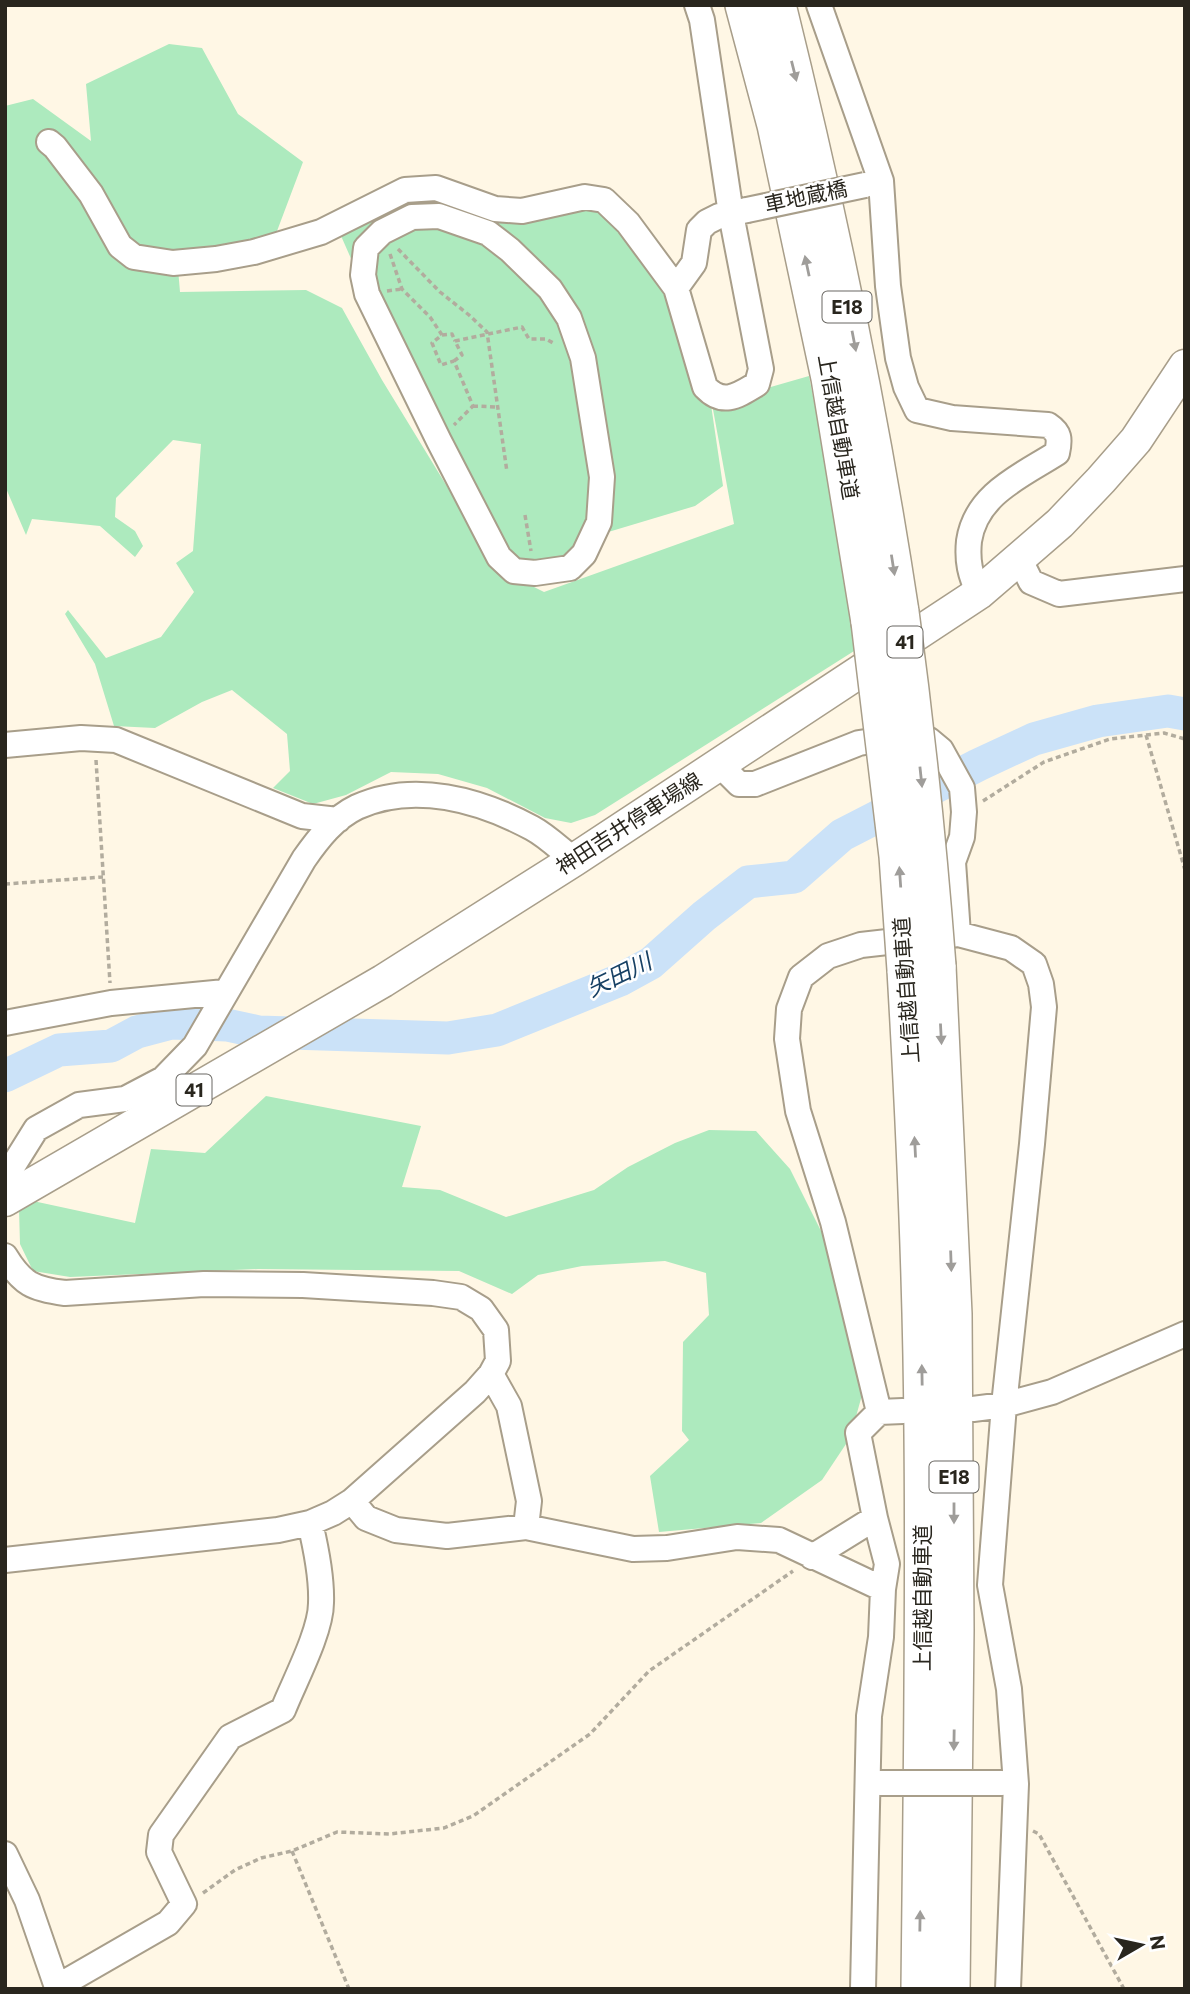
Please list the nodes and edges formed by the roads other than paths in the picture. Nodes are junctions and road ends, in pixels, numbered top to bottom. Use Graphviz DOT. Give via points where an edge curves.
graph roads {
  1 [pos="697,5"];
  2 [pos="736,5"];
  3 [pos="744,5"];
  4 [pos="777,5"];
  5 [pos="819,5"];
  6 [pos="776,125"];
  7 [pos="49,142"];
  8 [pos="873,183"];
  9 [pos="739,212"];
  10 [pos="344,220"];
  11 [pos="374,240"];
  12 [pos="676,288"];
  13 [pos="1185,366"];
  14 [pos="1020,560"];
  15 [pos="1185,579"];
  16 [pos="979,593"];
  17 [pos="885,617"];
  18 [pos="5,745"];
  19 [pos="720,765"];
  20 [pos="338,820"];
  21 [pos="574,860"];
  22 [pos="958,934"];
  23 [pos="922,968"];
  24 [pos="220,1001"];
  25 [pos="5,1023"];
  26 [pos="5,1189"];
  27 [pos="5,1200"];
  28 [pos="5,1256"];
  29 [pos="1185,1334"];
  30 [pos="491,1374"];
  31 [pos="1004,1405"];
  32 [pos="973,1409"];
  33 [pos="903,1411"];
  34 [pos="878,1412"];
  35 [pos="352,1501"];
  36 [pos="875,1518"];
  37 [pos="310,1523"];
  38 [pos="526,1527"];
  39 [pos="812,1558"];
  40 [pos="5,1560"];
  41 [pos="883,1589"];
  42 [pos="873,1784"];
  43 [pos="1009,1784"];
  44 [pos="5,1854"];
  45 [pos="58,1988"];
  46 [pos="863,1989"];
  47 [pos="920,1989"];
  48 [pos="951,1989"];
  49 [pos="1008,1989"];
  1 -- 9 [label="street"];
  2 -- 6 [label="highway"];
  3 -- 6 [label="highway, 上信越自動車道 / E18"];
  4 -- 17 [label="highway, 上信越自動車道 / E18, one-way" via="835,248 882,494"];
  5 -- 8 [label="street"];
  17 -- 6 [label="highway, 上信越自動車道 / E18, one-way"];
  7 -- 10 [label="street" via="91,194 120,246 134,257 173,263 216,259 321,232"];
  8 -- 9 [label="street, 車地蔵橋, bridge"];
  8 -- 16 [label="street" via="898,358 917,410 952,418 1048,425 1057,431 1060,441 1057,453 1002,487 981,508 971,527 968,553 969,570"];
  9 -- 12 [label="street, 車地蔵橋" via="719,216 699,230 694,263"];
  9 -- 12 [label="street" via="761,369 757,384 727,399 705,387"];
  10 -- 11 [label="street"];
  10 -- 12 [label="street" via="405,190 436,188 495,209 522,211 585,197 604,200 628,223"];
  11 -- 11 [label="street" via="412,217 439,216 488,233 550,289 569,317 580,350 602,477 599,522 584,554 570,568 514,571 499,557 368,294 363,275"];
  13 -- 14 [label="main road, 神田吉井停車場線 / 41" via="1136,440"];
  14 -- 15 [label="street" via="1031,582 1059,594"];
  14 -- 16 [label="main road, 神田吉井停車場線 / 41"];
  16 -- 19 [label="main road, 神田吉井停車場線 / 41"];
  17 -- 23 [label="highway, 上信越自動車道 / E18, bridge" via="916,729 929,854"];
  18 -- 20 [label="street" via="95,737 116,740 302,816"];
  19 -- 21 [label="main road, 神田吉井停車場線 / 41"];
  19 -- 22 [label="street" via="739,784 755,784 859,743 911,735 929,740 941,750 962,788 962,837 953,862"];
  20 -- 21 [label="street" via="376,800 420,794 446,797 474,803 533,828"];
  20 -- 24 [label="street" via="304,859"];
  21 -- 27 [label="main road, 神田吉井停車場線 / 41" via="383,981"];
  22 -- 31 [label="street" via="1011,948 1034,964 1044,1007"];
  22 -- 34 [label="street" via="862,945 828,956 801,977 789,1009 787,1040 798,1111 833,1222"];
  47 -- 23 [label="highway, 上信越自動車道 / E18, one-way" via="924,1641 918,1195"];
  23 -- 48 [label="highway, 上信越自動車道 / E18, one-way" via="950,1209 955,1644"];
  24 -- 25 [label="street" via="111,1003"];
  24 -- 26 [label="street" via="195,1046 163,1079 125,1099 79,1105 36,1129 11,1169"];
  28 -- 30 [label="street" via="24,1282 65,1293 204,1284 303,1285 461,1297 481,1309 496,1330 498,1361"];
  29 -- 31 [label="street" via="1052,1392"];
  30 -- 35 [label="street"];
  30 -- 38 [label="street" via="509,1406 529,1501"];
  31 -- 32 [label="street"];
  31 -- 43 [label="street" via="990,1584 1009,1689"];
  33 -- 34 [label="street"];
  34 -- 36 [label="street" via="858,1433"];
  35 -- 37 [label="street"];
  35 -- 38 [label="street" via="366,1518 396,1530 447,1536"];
  36 -- 39 [label="street"];
  36 -- 41 [label="street" via="887,1564"];
  37 -- 40 [label="street"];
  37 -- 45 [label="street" via="321,1605 283,1710 230,1737 161,1835 159,1852 184,1904 168,1923"];
  38 -- 39 [label="street" via="633,1549 737,1537 779,1541"];
  39 -- 41 [label="street"];
  41 -- 42 [label="street" via="869,1716"];
  42 -- 43 [label="street, bridge"];
  42 -- 46 [label="street"];
  43 -- 49 [label="street" via="1014,1819"];
  44 -- 45 [label="street" via="27,1900"];
}
